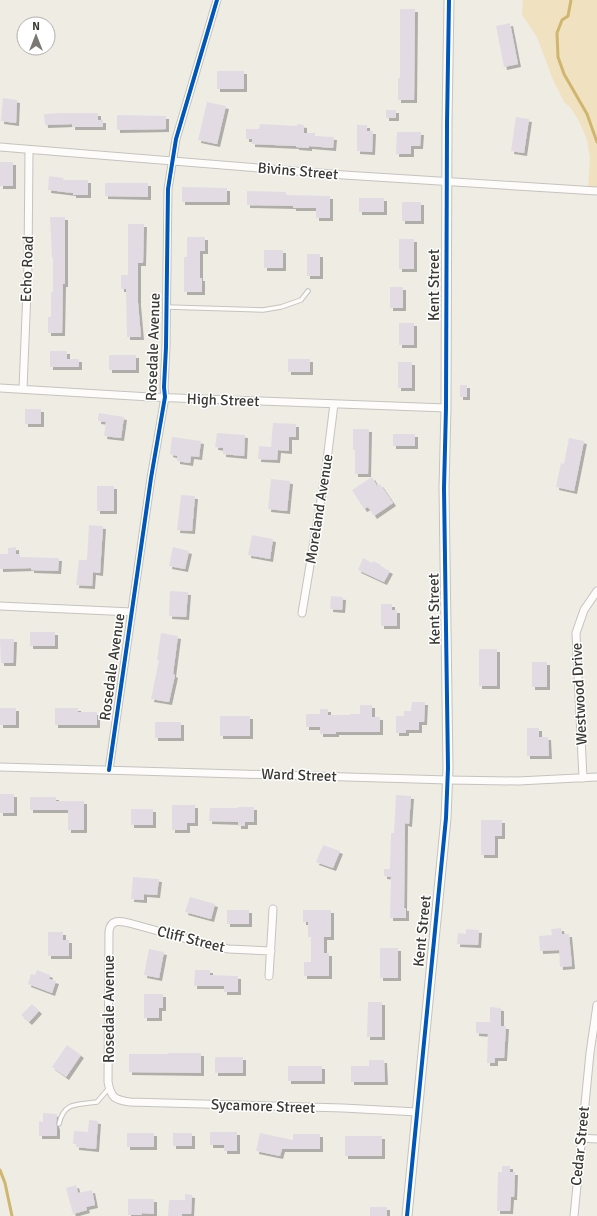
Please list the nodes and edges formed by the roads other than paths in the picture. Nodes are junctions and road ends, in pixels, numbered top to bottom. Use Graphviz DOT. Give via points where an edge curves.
graph roads {
  1 [pos="217,0"];
  2 [pos="448,0"];
  3 [pos="0,147"];
  4 [pos="29,150"];
  5 [pos="173,161"];
  6 [pos="447,183"];
  7 [pos="597,191"];
  8 [pos="308,291"];
  9 [pos="167,307"];
  10 [pos="0,388"];
  11 [pos="23,389"];
  12 [pos="165,397"];
  13 [pos="334,404"];
  14 [pos="446,408"];
  15 [pos="597,591"];
  16 [pos="0,606"];
  17 [pos="132,612"];
  18 [pos="302,613"];
  19 [pos="0,767"];
  20 [pos="110,770"];
  21 [pos="597,777"];
  22 [pos="583,778"];
  23 [pos="448,780"];
  24 [pos="273,909"];
  25 [pos="113,922"];
  26 [pos="271,951"];
  27 [pos="270,976"];
  28 [pos="597,1004"];
  29 [pos="109,1088"];
  30 [pos="112,1096"];
  31 [pos="417,1112"];
  32 [pos="59,1124"];
  33 [pos="580,1138"];
  34 [pos="597,1139"];
  35 [pos="407,1216"];
  36 [pos="574,1216"];
  1 -- 5 [label="street, Rosedale Avenue" via="176,140"];
  2 -- 6 [label="street, Kent Street"];
  3 -- 4 [label="street, Bivins Street"];
  4 -- 5 [label="street, Bivins Street"];
  4 -- 11 [label="street, Echo Road"];
  5 -- 6 [label="street, Bivins Street"];
  5 -- 9 [label="street, Rosedale Avenue" via="168,189"];
  6 -- 7 [label="street, Bivins Street"];
  6 -- 14 [label="street, Kent Street"];
  8 -- 9 [label="lane" via="301,300 263,310"];
  9 -- 12 [label="street, Rosedale Avenue"];
  10 -- 11 [label="street, High Street"];
  11 -- 12 [label="street, High Street"];
  12 -- 13 [label="street, High Street"];
  12 -- 17 [label="street, Rosedale Avenue"];
  13 -- 14 [label="street, High Street"];
  13 -- 18 [label="street, Moreland Avenue" via="325,476"];
  14 -- 23 [label="street, Kent Street" via="444,488"];
  15 -- 22 [label="street, Westwood Drive" via="584,610 576,633"];
  16 -- 17 [label="street"];
  17 -- 20 [label="street, Rosedale Avenue"];
  19 -- 20 [label="street, Ward Street"];
  20 -- 23 [label="street, Ward Street"];
  21 -- 22 [label="street, Ward Street"];
  22 -- 23 [label="street, Ward Street" via="518,781"];
  23 -- 31 [label="street, Kent Street"];
  24 -- 26 [label="street"];
  25 -- 26 [label="street, Cliff Street" via="121,921 228,949"];
  25 -- 29 [label="street, Rosedale Avenue" via="109,932"];
  26 -- 27 [label="street"];
  28 -- 33 [label="street, Cedar Street"];
  29 -- 30 [label="street, Rosedale Avenue"];
  29 -- 32 [label="lane" via="97,1102 72,1104 64,1111"];
  30 -- 31 [label="street, Sycamore Street" via="116,1100 130,1102"];
  31 -- 35 [label="street, Kent Street"];
  33 -- 34 [label="street"];
  33 -- 36 [label="street, Cedar Street"];
}
